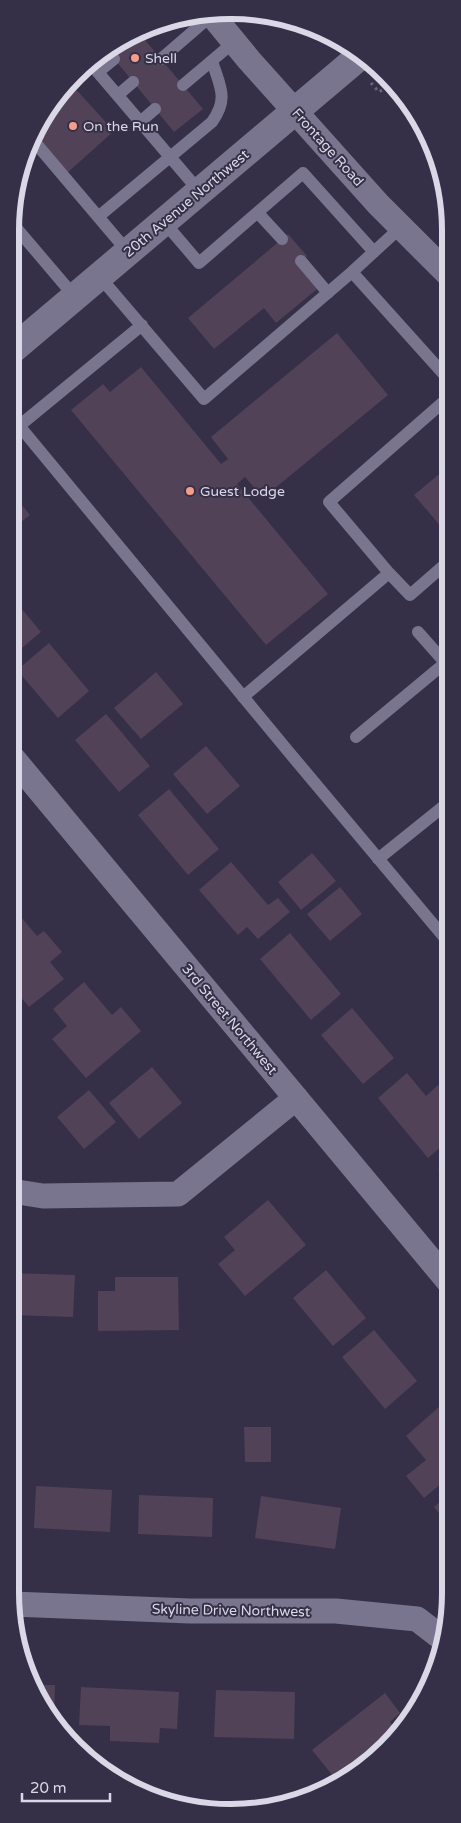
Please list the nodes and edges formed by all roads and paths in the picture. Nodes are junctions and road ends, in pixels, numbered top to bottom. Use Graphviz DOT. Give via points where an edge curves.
graph roads {
  1 [pos="215,19"];
  2 [pos="205,21"];
  3 [pos="234,42"];
  4 [pos="114,59"];
  5 [pos="161,59"];
  6 [pos="355,60"];
  7 [pos="212,61"];
  8 [pos="100,65"];
  9 [pos="95,68"];
  10 [pos="133,82"];
  11 [pos="183,86"];
  12 [pos="118,95"];
  13 [pos="155,109"];
  14 [pos="296,111"];
  15 [pos="140,122"];
  16 [pos="37,145"];
  17 [pos="170,157"];
  18 [pos="200,192"];
  19 [pos="258,213"];
  20 [pos="98,217"];
  21 [pos="164,222"];
  22 [pos="401,227"];
  23 [pos="19,231"];
  24 [pos="282,239"];
  25 [pos="128,252"];
  26 [pos="374,252"];
  27 [pos="300,261"];
  28 [pos="442,268"];
  29 [pos="352,272"];
  30 [pos="99,276"];
  31 [pos="328,293"];
  32 [pos="74,297"];
  33 [pos="142,325"];
  34 [pos="19,344"];
  35 [pos="442,372"];
  36 [pos="442,403"];
  37 [pos="19,419"];
  38 [pos="19,427"];
  39 [pos="442,567"];
  40 [pos="388,573"];
  41 [pos="418,632"];
  42 [pos="442,659"];
  43 [pos="442,669"];
  44 [pos="243,697"];
  45 [pos="356,736"];
  46 [pos="19,766"];
  47 [pos="442,808"];
  48 [pos="378,860"];
  49 [pos="442,931"];
  50 [pos="296,1098"];
  51 [pos="19,1192"];
  52 [pos="442,1274"];
  53 [pos="19,1604"];
  54 [pos="438,1635"];
  1 -- 3 [label="street, Frontage Road"];
  2 -- 5 [label="lane"];
  3 -- 7 [label="lane"];
  3 -- 14 [label="street, Frontage Road"];
  4 -- 8 [label="lane"];
  6 -- 14 [label="street, 20th Avenue Northwest"];
  7 -- 11 [label="lane"];
  7 -- 17 [label="lane" via="223,96 221,110 212,122"];
  9 -- 12 [label="lane"];
  10 -- 12 [label="lane"];
  12 -- 15 [label="lane"];
  13 -- 15 [label="lane"];
  14 -- 18 [label="street, 20th Avenue Northwest"];
  14 -- 22 [label="street, Frontage Road"];
  15 -- 17 [label="lane"];
  16 -- 20 [label="lane"];
  17 -- 18 [label="lane"];
  17 -- 20 [label="lane"];
  18 -- 21 [label="street, 20th Avenue Northwest"];
  19 -- 21 [label="lane" via="199,263"];
  19 -- 24 [label="lane"];
  19 -- 26 [label="lane" via="303,173"];
  20 -- 25 [label="lane"];
  21 -- 25 [label="street, 20th Avenue Northwest"];
  22 -- 26 [label="lane"];
  22 -- 28 [label="street, Frontage Road"];
  23 -- 32 [label="lane"];
  25 -- 30 [label="street, 20th Avenue Northwest"];
  26 -- 29 [label="lane"];
  27 -- 31 [label="lane"];
  29 -- 31 [label="lane"];
  29 -- 35 [label="lane"];
  30 -- 32 [label="street, 20th Avenue Northwest"];
  30 -- 33 [label="lane"];
  31 -- 33 [label="lane" via="204,399"];
  32 -- 34 [label="street, 20th Avenue Northwest"];
  33 -- 37 [label="lane"];
  36 -- 40 [label="lane" via="329,502"];
  38 -- 44 [label="lane"];
  39 -- 40 [label="lane" via="410,595"];
  40 -- 44 [label="lane"];
  41 -- 42 [label="lane"];
  43 -- 45 [label="lane"];
  44 -- 48 [label="lane"];
  46 -- 50 [label="street, 3rd Street Northwest"];
  47 -- 48 [label="lane"];
  48 -- 49 [label="lane"];
  50 -- 51 [label="street" via="178,1194 43,1196"];
  50 -- 52 [label="street, 3rd Street Northwest"];
  53 -- 54 [label="street, Skyline Drive Northwest" via="190,1611 336,1611 417,1618"];
}
